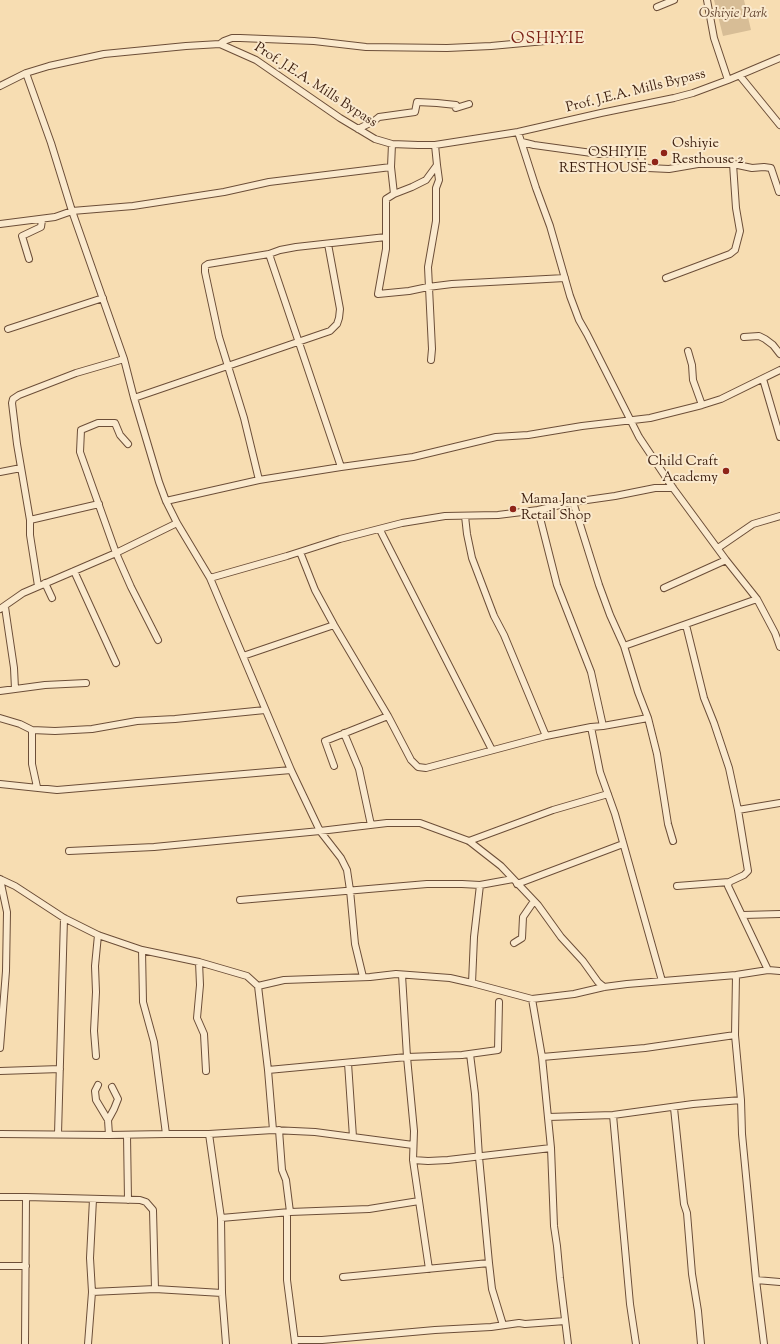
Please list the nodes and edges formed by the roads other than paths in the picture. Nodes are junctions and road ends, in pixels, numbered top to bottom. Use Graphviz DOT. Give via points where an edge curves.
graph roads {
  1 [pos="674,0"];
  2 [pos="707,0"];
  3 [pos="657,7"];
  4 [pos="567,39"];
  5 [pos="220,44"];
  6 [pos="780,58"];
  7 [pos="26,74"];
  8 [pos="740,76"];
  9 [pos="728,80"];
  10 [pos="0,86"];
  11 [pos="469,104"];
  12 [pos="780,125"];
  13 [pos="358,129"];
  14 [pos="518,132"];
  15 [pos="522,142"];
  16 [pos="392,144"];
  17 [pos="435,145"];
  18 [pos="437,164"];
  19 [pos="733,164"];
  20 [pos="392,167"];
  21 [pos="779,192"];
  22 [pos="394,194"];
  23 [pos="72,211"];
  24 [pos="42,220"];
  25 [pos="0,224"];
  26 [pos="386,237"];
  27 [pos="328,244"];
  28 [pos="269,254"];
  29 [pos="29,259"];
  30 [pos="565,278"];
  31 [pos="666,278"];
  32 [pos="428,287"];
  33 [pos="103,298"];
  34 [pos="8,329"];
  35 [pos="744,337"];
  36 [pos="298,342"];
  37 [pos="688,351"];
  38 [pos="780,354"];
  39 [pos="124,358"];
  40 [pos="431,360"];
  41 [pos="229,365"];
  42 [pos="780,370"];
  43 [pos="763,379"];
  44 [pos="134,398"];
  45 [pos="702,405"];
  46 [pos="631,421"];
  47 [pos="779,433"];
  48 [pos="128,444"];
  49 [pos="341,466"];
  50 [pos="21,468"];
  51 [pos="0,472"];
  52 [pos="259,480"];
  53 [pos="673,488"];
  54 [pos="166,501"];
  55 [pos="573,502"];
  56 [pos="99,504"];
  57 [pos="538,510"];
  58 [pos="465,516"];
  59 [pos="780,516"];
  60 [pos="30,520"];
  61 [pos="178,523"];
  62 [pos="380,530"];
  63 [pos="718,548"];
  64 [pos="300,552"];
  65 [pos="116,553"];
  66 [pos="726,560"];
  67 [pos="74,571"];
  68 [pos="210,578"];
  69 [pos="45,583"];
  70 [pos="38,586"];
  71 [pos="664,588"];
  72 [pos="52,598"];
  73 [pos="757,599"];
  74 [pos="2,608"];
  75 [pos="334,625"];
  76 [pos="686,625"];
  77 [pos="158,640"];
  78 [pos="624,646"];
  79 [pos="780,647"];
  80 [pos="243,656"];
  81 [pos="116,663"];
  82 [pos="86,683"];
  83 [pos="15,689"];
  84 [pos="0,691"];
  85 [pos="265,710"];
  86 [pos="388,716"];
  87 [pos="0,718"];
  88 [pos="648,718"];
  89 [pos="603,726"];
  90 [pos="591,727"];
  91 [pos="32,730"];
  92 [pos="344,734"];
  93 [pos="546,736"];
  94 [pos="492,750"];
  95 [pos="334,766"];
  96 [pos="291,770"];
  97 [pos="0,784"];
  98 [pos="37,787"];
  99 [pos="608,794"];
  100 [pos="780,803"];
  101 [pos="738,810"];
  102 [pos="371,825"];
  103 [pos="320,831"];
  104 [pos="469,841"];
  105 [pos="673,841"];
  106 [pos="623,844"];
  107 [pos="69,851"];
  108 [pos="0,879"];
  109 [pos="515,881"];
  110 [pos="729,882"];
  111 [pos="480,885"];
  112 [pos="677,886"];
  113 [pos="350,890"];
  114 [pos="240,900"];
  115 [pos="534,901"];
  116 [pos="780,914"];
  117 [pos="743,915"];
  118 [pos="64,918"];
  119 [pos="98,935"];
  120 [pos="514,943"];
  121 [pos="142,950"];
  122 [pos="199,962"];
  123 [pos="768,970"];
  124 [pos="780,971"];
  125 [pos="402,975"];
  126 [pos="736,975"];
  127 [pos="363,977"];
  128 [pos="662,981"];
  129 [pos="472,983"];
  130 [pos="258,986"];
  131 [pos="604,987"];
  132 [pos="532,998"];
  133 [pos="499,1002"];
  134 [pos="735,1035"];
  135 [pos="0,1048"];
  136 [pos="470,1054"];
  137 [pos="96,1056"];
  138 [pos="407,1056"];
  139 [pos="542,1057"];
  140 [pos="348,1063"];
  141 [pos="60,1069"];
  142 [pos="268,1070"];
  143 [pos="0,1071"];
  144 [pos="206,1071"];
  145 [pos="98,1085"];
  146 [pos="112,1087"];
  147 [pos="741,1100"];
  148 [pos="674,1108"];
  149 [pos="613,1115"];
  150 [pos="548,1117"];
  151 [pos="108,1120"];
  152 [pos="276,1130"];
  153 [pos="0,1134"];
  154 [pos="58,1134"];
  155 [pos="166,1134"];
  156 [pos="209,1134"];
  157 [pos="109,1135"];
  158 [pos="127,1135"];
  159 [pos="353,1137"];
  160 [pos="413,1145"];
  161 [pos="551,1148"];
  162 [pos="479,1157"];
  163 [pos="413,1160"];
  164 [pos="0,1197"];
  165 [pos="26,1197"];
  166 [pos="93,1199"];
  167 [pos="128,1200"];
  168 [pos="419,1202"];
  169 [pos="289,1212"];
  170 [pos="221,1218"];
  171 [pos="489,1263"];
  172 [pos="0,1266"];
  173 [pos="26,1266"];
  174 [pos="429,1269"];
  175 [pos="344,1277"];
  176 [pos="756,1280"];
  177 [pos="780,1282"];
  178 [pos="155,1289"];
  179 [pos="92,1292"];
  180 [pos="222,1293"];
  181 [pos="565,1321"];
  182 [pos="503,1326"];
  183 [pos="295,1342"];
  184 [pos="25,1344"];
  185 [pos="88,1344"];
  186 [pos="226,1344"];
  187 [pos="568,1344"];
  188 [pos="636,1344"];
  189 [pos="701,1344"];
  190 [pos="764,1344"];
  1 -- 3 [label="street"];
  2 -- 9 [label="street" via="714,38"];
  4 -- 5 [label="street" via="447,48 366,47 314,41 236,38"];
  5 -- 7 [label="street, Prof. J.E.A. Mills Bypass" via="104,54 71,60"];
  5 -- 13 [label="street, Prof. J.E.A. Mills Bypass" via="256,60"];
  6 -- 8 [label="street, Prof. J.E.A. Mills Bypass"];
  7 -- 10 [label="street, Prof. J.E.A. Mills Bypass"];
  7 -- 23 [label="street"];
  8 -- 9 [label="street, Prof. J.E.A. Mills Bypass"];
  8 -- 12 [label="street"];
  9 -- 14 [label="street, Prof. J.E.A. Mills Bypass" via="674,98"];
  11 -- 13 [label="street" via="456,108 456,104 417,102 415,112 379,117"];
  13 -- 16 [label="street, Prof. J.E.A. Mills Bypass" via="375,139"];
  14 -- 15 [label="street"];
  14 -- 17 [label="street, Prof. J.E.A. Mills Bypass"];
  15 -- 19 [label="street" via="599,154 637,152 641,154 642,165 648,168"];
  15 -- 30 [label="street"];
  16 -- 17 [label="street, Prof. J.E.A. Mills Bypass"];
  16 -- 20 [label="street"];
  17 -- 18 [label="street"];
  18 -- 22 [label="street" via="426,180"];
  18 -- 32 [label="street" via="439,180 436,188 436,221 428,267"];
  19 -- 21 [label="street" via="771,168"];
  19 -- 31 [label="street" via="740,231 735,250"];
  20 -- 22 [label="street"];
  20 -- 23 [label="street" via="269,182 224,192 133,206"];
  22 -- 26 [label="street" via="386,199"];
  23 -- 24 [label="street"];
  23 -- 33 [label="street"];
  24 -- 25 [label="street"];
  24 -- 29 [label="street" via="41,227 22,236"];
  26 -- 27 [label="street"];
  26 -- 32 [label="street" via="378,294 409,292"];
  27 -- 28 [label="street" via="280,250"];
  27 -- 36 [label="street" via="339,300 339,318 330,331"];
  28 -- 36 [label="street"];
  28 -- 41 [label="street" via="205,266 204,272 219,337"];
  30 -- 32 [label="street"];
  30 -- 46 [label="street" via="579,320"];
  32 -- 40 [label="street"];
  33 -- 34 [label="street"];
  33 -- 39 [label="street"];
  35 -- 38 [label="street" via="765,338"];
  36 -- 41 [label="street"];
  36 -- 49 [label="street"];
  37 -- 45 [label="street" via="693,380"];
  39 -- 44 [label="street"];
  39 -- 50 [label="street" via="76,373 14,399 12,403"];
  41 -- 44 [label="street"];
  41 -- 52 [label="street"];
  42 -- 43 [label="street"];
  43 -- 45 [label="street"];
  43 -- 47 [label="street"];
  44 -- 54 [label="street"];
  45 -- 46 [label="street"];
  46 -- 49 [label="street" via="496,437 413,457"];
  46 -- 53 [label="street"];
  48 -- 56 [label="street" via="120,435 115,423 98,423 81,430 80,452"];
  49 -- 52 [label="street"];
  50 -- 51 [label="street"];
  50 -- 60 [label="street"];
  52 -- 54 [label="street"];
  53 -- 55 [label="street" via="655,488"];
  53 -- 63 [label="street"];
  54 -- 61 [label="street"];
  55 -- 57 [label="street"];
  55 -- 78 [label="street" via="599,585"];
  56 -- 60 [label="street"];
  56 -- 65 [label="street"];
  57 -- 58 [label="street"];
  57 -- 89 [label="street" via="557,585 591,672"];
  58 -- 62 [label="street" via="445,516 402,523"];
  58 -- 93 [label="street" via="472,558"];
  59 -- 63 [label="street" via="753,524"];
  60 -- 70 [label="street"];
  61 -- 65 [label="street"];
  61 -- 68 [label="street"];
  62 -- 64 [label="street"];
  62 -- 94 [label="street"];
  63 -- 66 [label="street"];
  64 -- 68 [label="street"];
  64 -- 75 [label="street" via="315,590"];
  65 -- 67 [label="street"];
  65 -- 77 [label="street"];
  66 -- 71 [label="street"];
  66 -- 73 [label="street"];
  67 -- 69 [label="street"];
  67 -- 81 [label="street"];
  68 -- 80 [label="street"];
  69 -- 70 [label="street"];
  69 -- 72 [label="street"];
  70 -- 74 [label="street"];
  73 -- 76 [label="street"];
  73 -- 79 [label="street"];
  74 -- 83 [label="street" via="14,668"];
  75 -- 80 [label="street"];
  75 -- 86 [label="street"];
  76 -- 78 [label="street"];
  76 -- 101 [label="street" via="704,698 729,768"];
  78 -- 88 [label="street"];
  80 -- 85 [label="street"];
  82 -- 83 [label="street"];
  83 -- 84 [label="street"];
  85 -- 91 [label="street" via="137,721 92,729"];
  85 -- 96 [label="street"];
  86 -- 92 [label="street"];
  86 -- 94 [label="street" via="411,760 418,767 426,768"];
  87 -- 91 [label="street" via="28,726"];
  88 -- 89 [label="street"];
  88 -- 105 [label="street" via="658,754 668,824"];
  89 -- 90 [label="street"];
  90 -- 93 [label="street"];
  90 -- 99 [label="street" via="600,772"];
  91 -- 98 [label="street" via="32,764"];
  92 -- 95 [label="street" via="325,741"];
  92 -- 102 [label="street" via="359,769"];
  93 -- 94 [label="street"];
  96 -- 98 [label="street" via="57,790"];
  96 -- 103 [label="street"];
  97 -- 98 [label="street"];
  99 -- 104 [label="street" via="553,810"];
  99 -- 106 [label="street"];
  100 -- 101 [label="street"];
  101 -- 110 [label="street" via="748,871"];
  102 -- 103 [label="street"];
  102 -- 104 [label="street" via="420,823"];
  103 -- 107 [label="street" via="154,847"];
  103 -- 113 [label="street" via="341,858 347,870"];
  104 -- 109 [label="street" via="501,866"];
  106 -- 109 [label="street"];
  106 -- 128 [label="street"];
  108 -- 118 [label="street"];
  108 -- 135 [label="street" via="7,912 6,971"];
  109 -- 111 [label="street"];
  109 -- 115 [label="street"];
  110 -- 112 [label="street"];
  110 -- 117 [label="street" via="728,886"];
  111 -- 113 [label="street" via="427,884"];
  111 -- 129 [label="street"];
  113 -- 114 [label="street"];
  113 -- 127 [label="street" via="355,944"];
  115 -- 120 [label="street" via="523,917 522,938"];
  115 -- 131 [label="street"];
  116 -- 117 [label="street"];
  117 -- 123 [label="street"];
  118 -- 119 [label="street"];
  118 -- 141 [label="street"];
  119 -- 121 [label="street"];
  119 -- 137 [label="street" via="95,966"];
  121 -- 122 [label="street"];
  121 -- 155 [label="street" via="143,1002 154,1042"];
  122 -- 130 [label="street" via="247,976"];
  122 -- 144 [label="street" via="198,1018 204,1034"];
  123 -- 124 [label="street"];
  123 -- 126 [label="street"];
  125 -- 127 [label="street"];
  125 -- 129 [label="street" via="450,978"];
  125 -- 138 [label="street"];
  126 -- 128 [label="street"];
  126 -- 134 [label="street"];
  127 -- 130 [label="street" via="284,980"];
  128 -- 131 [label="street"];
  129 -- 132 [label="street"];
  130 -- 142 [label="street"];
  131 -- 132 [label="street" via="574,994"];
  132 -- 139 [label="street"];
  133 -- 136 [label="street" via="498,1050"];
  134 -- 139 [label="street" via="645,1048"];
  134 -- 147 [label="street"];
  136 -- 138 [label="street"];
  136 -- 162 [label="street"];
  138 -- 140 [label="street"];
  138 -- 160 [label="street"];
  139 -- 150 [label="street"];
  140 -- 142 [label="street"];
  140 -- 159 [label="street"];
  141 -- 143 [label="street"];
  141 -- 154 [label="street"];
  142 -- 152 [label="street"];
  145 -- 151 [label="street" via="95,1091 96,1100"];
  146 -- 151 [label="street" via="118,1099"];
  147 -- 148 [label="street"];
  147 -- 176 [label="street"];
  148 -- 149 [label="street"];
  148 -- 189 [label="street"];
  149 -- 150 [label="street"];
  149 -- 188 [label="street"];
  150 -- 161 [label="street"];
  151 -- 157 [label="street"];
  152 -- 156 [label="street"];
  152 -- 159 [label="street"];
  152 -- 169 [label="street" via="286,1180"];
  153 -- 154 [label="street"];
  154 -- 157 [label="street"];
  155 -- 156 [label="street"];
  155 -- 158 [label="street"];
  156 -- 170 [label="street"];
  157 -- 158 [label="street"];
  158 -- 167 [label="street"];
  159 -- 160 [label="street"];
  160 -- 163 [label="street"];
  161 -- 162 [label="street"];
  161 -- 181 [label="street" via="554,1226"];
  162 -- 163 [label="street"];
  162 -- 171 [label="street"];
  163 -- 168 [label="street"];
  164 -- 165 [label="street"];
  165 -- 166 [label="street"];
  165 -- 173 [label="street"];
  166 -- 167 [label="street"];
  166 -- 179 [label="street" via="90,1258"];
  167 -- 178 [label="street" via="140,1200 153,1210"];
  168 -- 169 [label="street" via="369,1209"];
  168 -- 174 [label="street"];
  169 -- 170 [label="street"];
  169 -- 183 [label="street" via="287,1280"];
  170 -- 180 [label="street"];
  171 -- 174 [label="street"];
  171 -- 182 [label="street" via="492,1289"];
  172 -- 173 [label="street"];
  173 -- 184 [label="street"];
  174 -- 175 [label="street"];
  176 -- 177 [label="street"];
  176 -- 190 [label="street"];
  178 -- 179 [label="street"];
  178 -- 180 [label="street"];
  179 -- 185 [label="street"];
  180 -- 186 [label="street"];
  181 -- 182 [label="street"];
  181 -- 187 [label="street"];
  182 -- 183 [label="street"];
}
